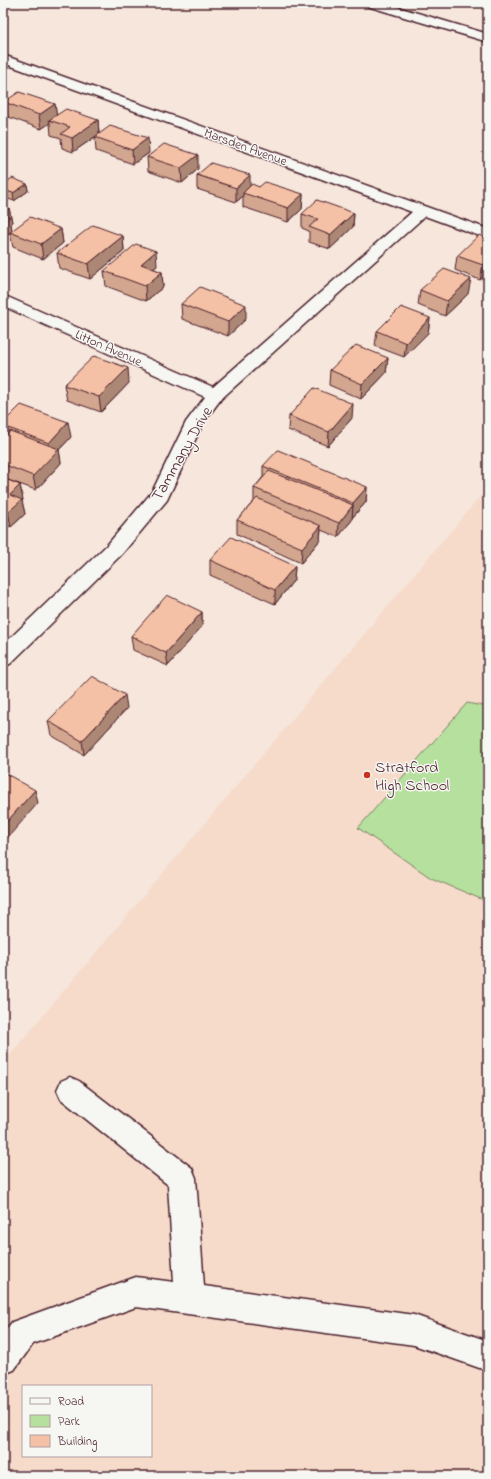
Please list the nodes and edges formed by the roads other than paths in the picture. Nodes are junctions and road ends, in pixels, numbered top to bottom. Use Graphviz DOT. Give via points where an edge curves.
graph roads {
  1 [pos="371,3"];
  2 [pos="488,38"];
  3 [pos="3,59"];
  4 [pos="423,210"];
  5 [pos="488,234"];
  6 [pos="3,300"];
  7 [pos="215,395"];
  8 [pos="3,658"];
  9 [pos="70,1090"];
  10 [pos="190,1299"];
  11 [pos="488,1356"];
  12 [pos="3,1359"];
  1 -- 2 [label="street"];
  3 -- 4 [label="street, Marsden Avenue"];
  4 -- 5 [label="street, Marsden Avenue"];
  4 -- 7 [label="street, Tammany Drive"];
  6 -- 7 [label="street, Litton Avenue"];
  7 -- 8 [label="street, Tammany Drive" via="195,422 160,495 115,549"];
  9 -- 10 [label="street" via="182,1178"];
  10 -- 11 [label="street" via="414,1330"];
  10 -- 12 [label="street" via="136,1292 23,1333"];
}
